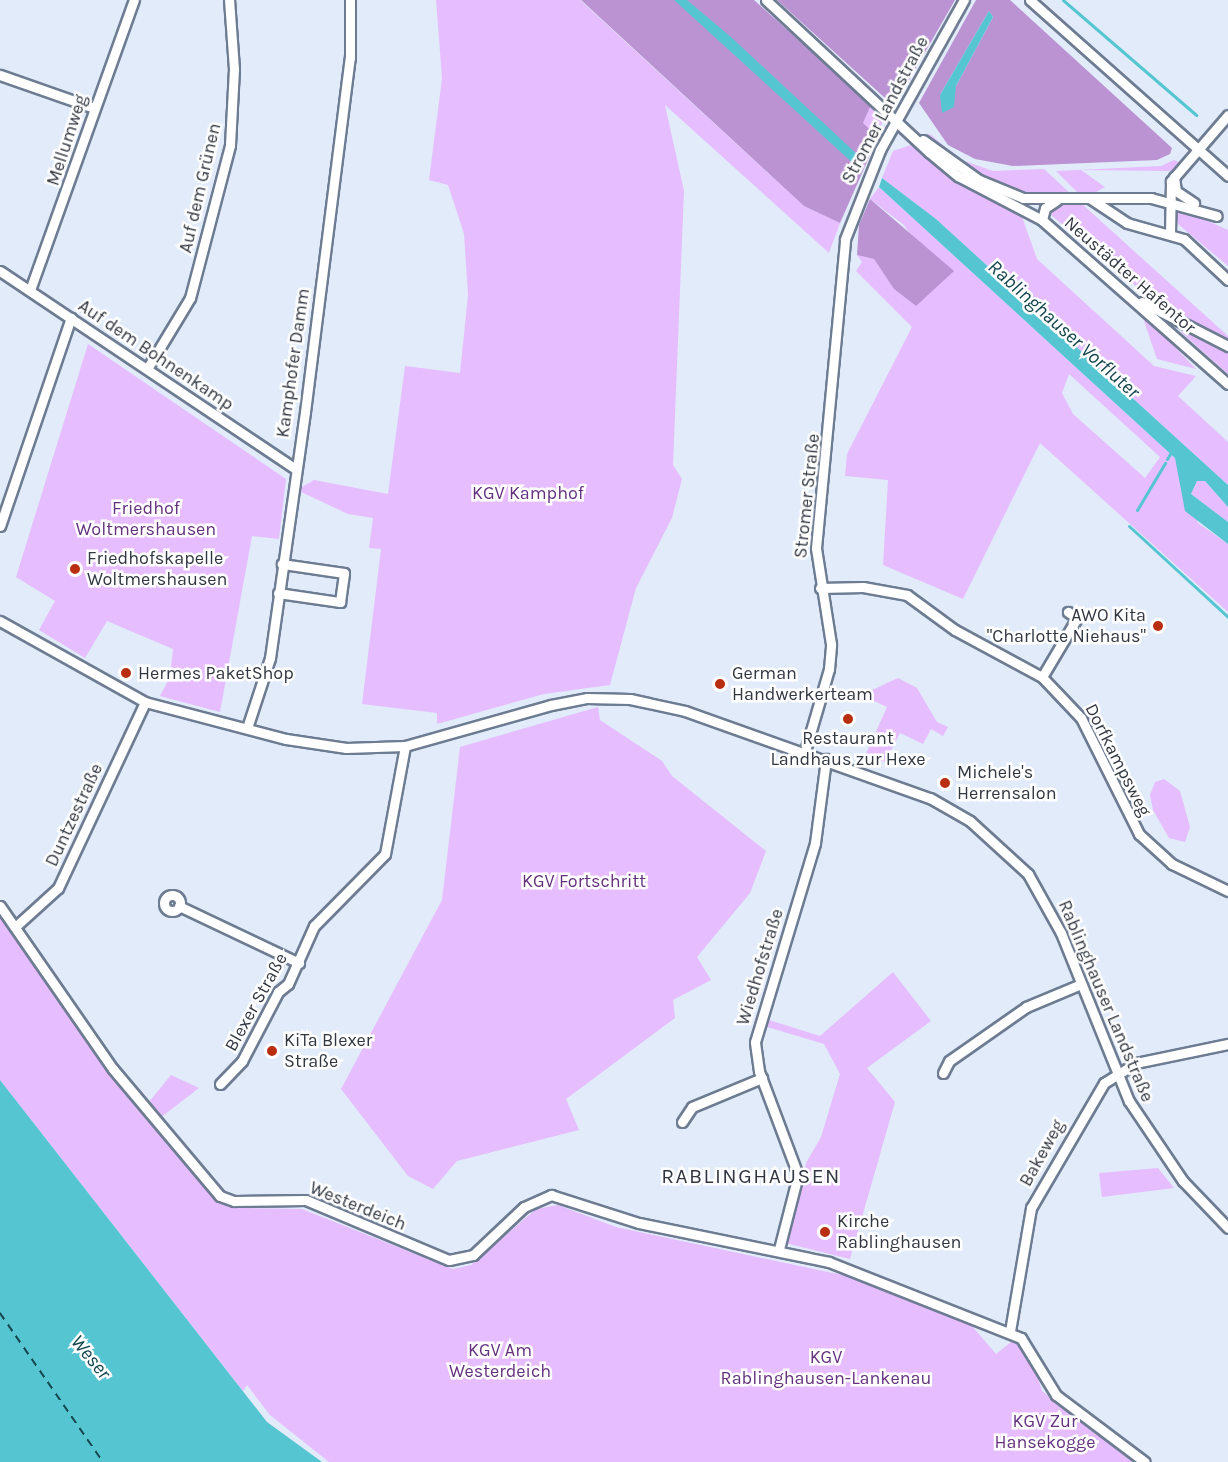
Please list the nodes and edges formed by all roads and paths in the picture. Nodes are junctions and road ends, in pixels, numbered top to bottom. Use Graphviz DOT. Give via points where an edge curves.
graph roads {
  1 [pos="134,0"];
  2 [pos="229,0"];
  3 [pos="350,0"];
  4 [pos="766,0"];
  5 [pos="964,0"];
  6 [pos="1030,0"];
  7 [pos="1038,0"];
  8 [pos="1056,21"];
  9 [pos="0,75"];
  10 [pos="94,108"];
  11 [pos="1228,115"];
  12 [pos="897,119"];
  13 [pos="918,138"];
  14 [pos="1198,148"];
  15 [pos="1228,176"];
  16 [pos="1174,177"];
  17 [pos="1089,198"];
  18 [pos="1057,200"];
  19 [pos="1168,201"];
  20 [pos="1217,216"];
  21 [pos="1042,220"];
  22 [pos="1228,221"];
  23 [pos="1170,234"];
  24 [pos="845,239"];
  25 [pos="0,271"];
  26 [pos="1228,280"];
  27 [pos="30,290"];
  28 [pos="1134,298"];
  29 [pos="71,318"];
  30 [pos="1228,346"];
  31 [pos="147,369"];
  32 [pos="1228,384"];
  33 [pos="294,468"];
  34 [pos="0,525"];
  35 [pos="282,564"];
  36 [pos="820,588"];
  37 [pos="278,593"];
  38 [pos="1068,612"];
  39 [pos="0,621"];
  40 [pos="1042,677"];
  41 [pos="145,702"];
  42 [pos="247,728"];
  43 [pos="405,746"];
  44 [pos="805,751"];
  45 [pos="826,759"];
  46 [pos="1228,891"];
  47 [pos="0,906"];
  48 [pos="179,906"];
  49 [pos="15,927"];
  50 [pos="299,963"];
  51 [pos="1081,984"];
  52 [pos="1228,1044"];
  53 [pos="1115,1071"];
  54 [pos="943,1073"];
  55 [pos="762,1078"];
  56 [pos="220,1084"];
  57 [pos="682,1122"];
  58 [pos="1228,1228"];
  59 [pos="779,1249"];
  60 [pos="1010,1332"];
  61 [pos="1144,1462"];
  1 -- 10 [label="street, Mellumweg"];
  2 -- 31 [label="street, Auf dem Grünen" via="234,69 230,144 190,298"];
  3 -- 33 [label="street, Kamphofer Damm" via="350,58"];
  4 -- 12 [label="street, Neustädter Hafentor"];
  5 -- 12 [label="street, Stromer Landstraße"];
  6 -- 8 [label="street"];
  7 -- 8 [label="street"];
  8 -- 14 [label="street"];
  9 -- 10 [label="street"];
  10 -- 27 [label="street, Mellumweg"];
  11 -- 14 [label="street"];
  12 -- 13 [label="street, Neustädter Hafentor"];
  12 -- 24 [label="street, Stromer Landstraße" via="863,185"];
  13 -- 18 [label="street, Neustädter Hafentor" via="992,187 1023,198"];
  13 -- 21 [label="street, Neustädter Hafentor" via="958,177"];
  14 -- 15 [label="street"];
  14 -- 16 [label="street"];
  16 -- 19 [label="street"];
  16 -- 20 [label="street, Neustädter Hafentor" via="1181,197"];
  17 -- 18 [label="street, Neustädter Hafentor"];
  17 -- 19 [label="street, Neustädter Hafentor"];
  17 -- 23 [label="street, Neustädter Hafentor" via="1127,222"];
  18 -- 21 [label="street" via="1045,208"];
  19 -- 20 [label="street, Neustädter Hafentor"];
  19 -- 23 [label="street"];
  20 -- 22 [label="street, Neustädter Hafentor"];
  21 -- 28 [label="street, Neustädter Hafentor"];
  23 -- 26 [label="street, Neustädter Hafentor" via="1184,239"];
  24 -- 36 [label="street, Stromer Straße" via="816,548"];
  25 -- 27 [label="street, Auf dem Bohnenkamp"];
  27 -- 29 [label="street, Auf dem Bohnenkamp"];
  28 -- 30 [label="street"];
  28 -- 32 [label="street, Neustädter Hafentor"];
  29 -- 31 [label="street, Auf dem Bohnenkamp"];
  29 -- 34 [label="street"];
  31 -- 33 [label="street, Auf dem Bohnenkamp"];
  33 -- 35 [label="street, Kamphofer Damm"];
  35 -- 37 [label="street, Kamphofer Damm"];
  35 -- 37 [label="street" via="344,573 340,602"];
  36 -- 40 [label="street, Dorfkampsweg" via="863,587 907,595 955,630"];
  36 -- 44 [label="street, Stromer Straße" via="831,644 830,669"];
  37 -- 42 [label="street, Kamphofer Damm" via="270,658"];
  38 -- 40 [label="street" via="1077,618"];
  39 -- 41 [label="street, Rablinghauser Landstraße"];
  40 -- 46 [label="street, Dorfkampsweg" via="1081,718 1139,834 1172,864"];
  41 -- 42 [label="street, Rablinghauser Landstraße"];
  41 -- 49 [label="street, Duntzestraße" via="58,888"];
  42 -- 43 [label="street, Rablinghauser Landstraße" via="346,748"];
  43 -- 44 [label="street, Rablinghauser Landstraße" via="587,698 657,703"];
  43 -- 50 [label="street, Blexer Straße" via="385,854 314,926"];
  44 -- 45 [label="street, Rablinghauser Landstraße"];
  45 -- 51 [label="street, Rablinghauser Landstraße" via="930,798 990,837 1028,874 1044,898"];
  45 -- 55 [label="street, Wiedhofstraße" via="815,843 756,1035"];
  47 -- 49 [label="street, Westerdeich"];
  48 -- 50 [label="street"];
  49 -- 59 [label="street, Westerdeich" via="113,1069 220,1196 234,1201 306,1200 449,1260 473,1255 524,1207 551,1195 639,1223"];
  50 -- 56 [label="street, Blexer Straße" via="242,1061"];
  51 -- 53 [label="street, Rablinghauser Landstraße"];
  51 -- 54 [label="street" via="1026,1007 948,1060"];
  52 -- 53 [label="street"];
  53 -- 58 [label="street, Rablinghauser Landstraße" via="1161,1151"];
  53 -- 60 [label="street, Bakeweg" via="1039,1189"];
  55 -- 57 [label="street" via="692,1107"];
  55 -- 59 [label="street, Wiedhofstraße" via="798,1175"];
  59 -- 60 [label="street, Westerdeich" via="867,1273"];
  60 -- 61 [label="street" via="1025,1342 1056,1395"];
}
